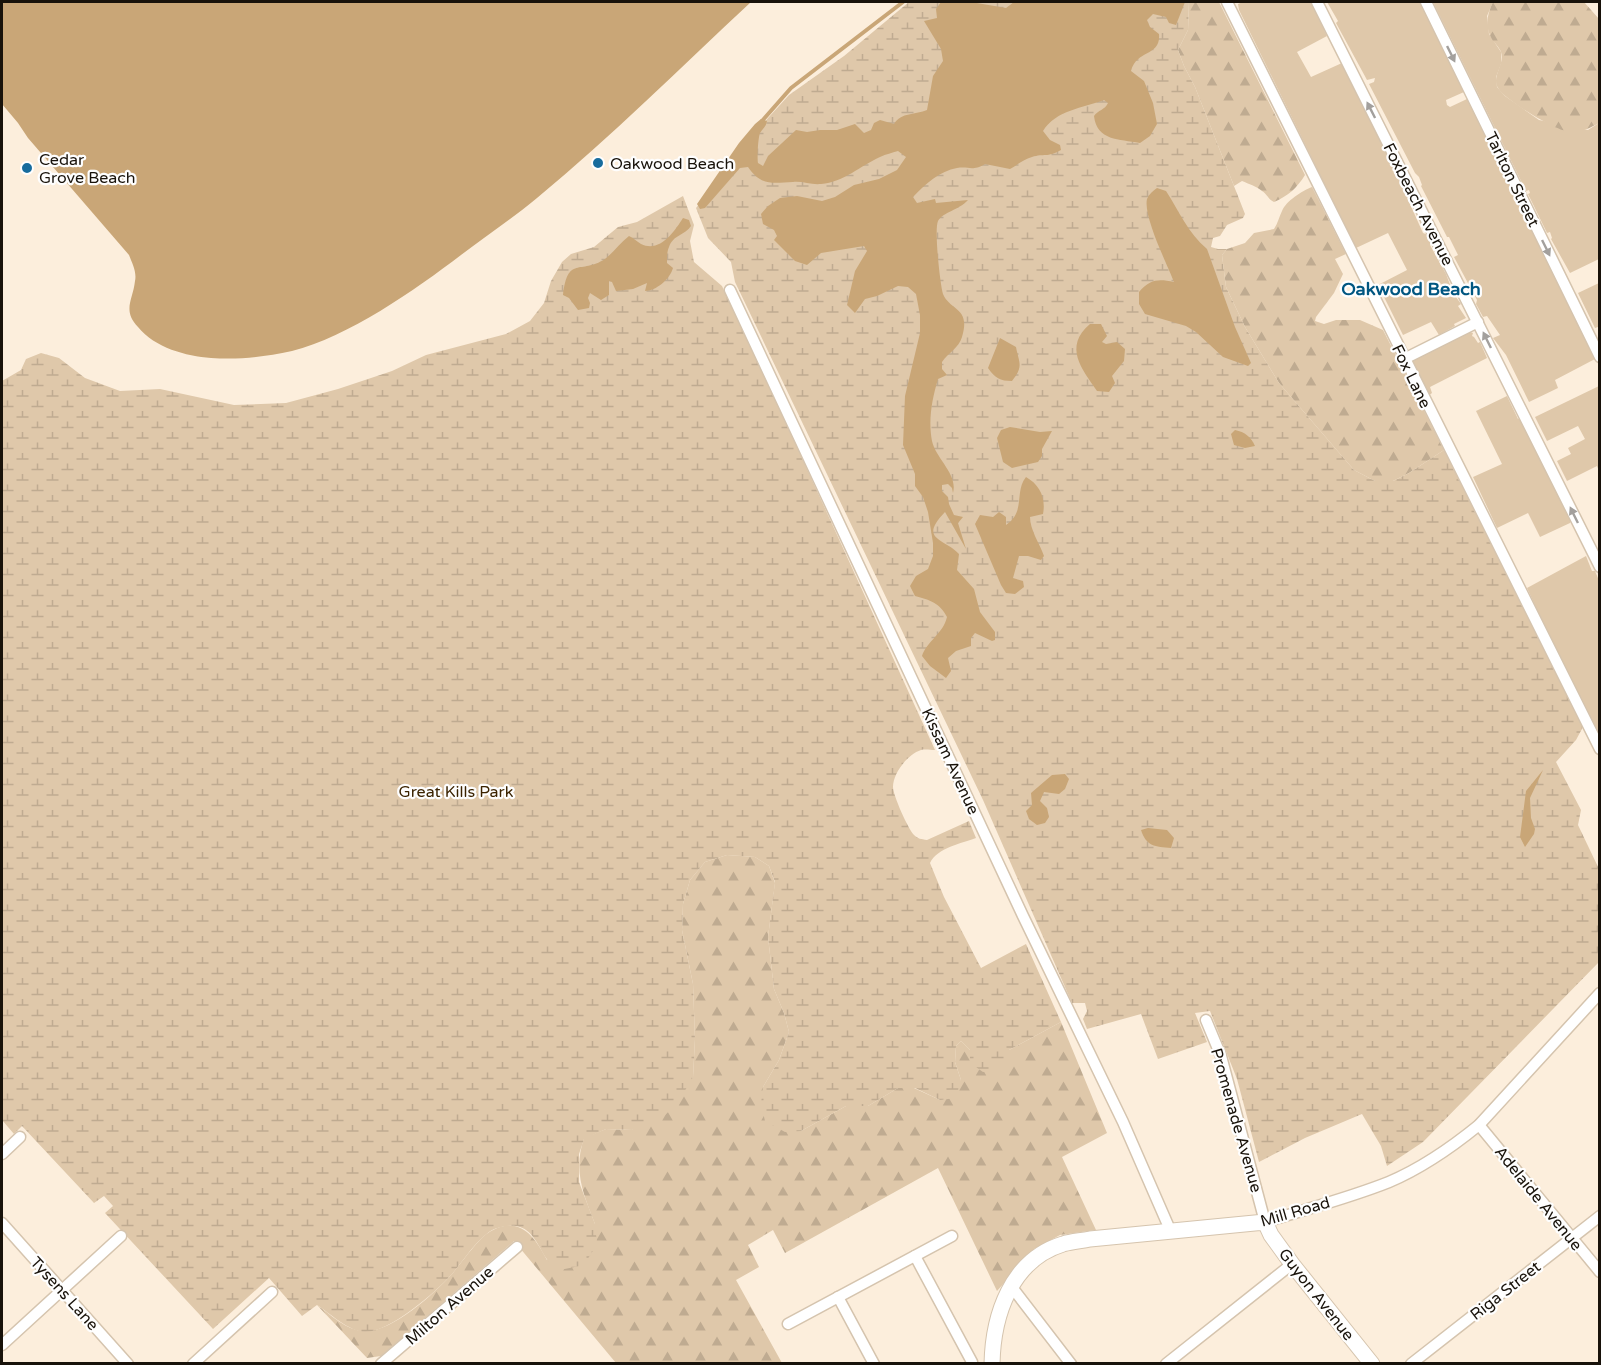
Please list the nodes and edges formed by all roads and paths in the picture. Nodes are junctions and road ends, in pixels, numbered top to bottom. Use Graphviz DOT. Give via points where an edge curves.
graph roads {
  1 [pos="1227,2"];
  2 [pos="1317,2"];
  3 [pos="1426,2"];
  4 [pos="730,290"];
  5 [pos="1478,322"];
  6 [pos="1599,357"];
  7 [pos="1404,359"];
  8 [pos="1599,567"];
  9 [pos="1599,749"];
  10 [pos="1599,993"];
  11 [pos="1206,1020"];
  12 [pos="1479,1125"];
  13 [pos="20,1137"];
  14 [pos="2,1154"];
  15 [pos="1599,1216"];
  16 [pos="1265,1222"];
  17 [pos="2,1223"];
  18 [pos="1171,1232"];
  19 [pos="121,1236"];
  20 [pos="952,1236"];
  21 [pos="1572,1237"];
  22 [pos="517,1247"];
  23 [pos="915,1256"];
  24 [pos="1292,1264"];
  25 [pos="1599,1272"];
  26 [pos="1011,1286"];
  27 [pos="62,1290"];
  28 [pos="272,1292"];
  29 [pos="838,1298"];
  30 [pos="788,1324"];
  31 [pos="2,1344"];
  32 [pos="992,1358"];
  33 [pos="970,1363"];
  34 [pos="128,1364"];
  35 [pos="193,1364"];
  36 [pos="381,1364"];
  37 [pos="874,1364"];
  38 [pos="1071,1364"];
  39 [pos="1166,1364"];
  40 [pos="1372,1364"];
  41 [pos="1411,1364"];
  1 -- 7 [label="street, Fox Lane"];
  5 -- 2 [label="street, Foxbeach Avenue, one-way"];
  3 -- 6 [label="street, Tarlton Street, one-way"];
  4 -- 18 [label="street, Kissam Avenue" via="1123,1122"];
  5 -- 7 [label="street"];
  8 -- 5 [label="street, Foxbeach Avenue, one-way"];
  7 -- 9 [label="street, Fox Lane"];
  10 -- 12 [label="street, Mill Road"];
  11 -- 16 [label="street, Promenade Avenue" via="1221,1056"];
  12 -- 16 [label="street, Mill Road" via="1389,1181"];
  12 -- 21 [label="street, Adelaide Avenue"];
  13 -- 14 [label="street"];
  15 -- 21 [label="street, Riga Street"];
  16 -- 18 [label="street, Mill Road"];
  16 -- 24 [label="street, Guyon Avenue"];
  17 -- 27 [label="street, Tysens Lane"];
  18 -- 26 [label="street, Mill Road" via="1064,1244 1025,1267"];
  19 -- 27 [label="street"];
  20 -- 23 [label="street"];
  21 -- 25 [label="street, Adelaide Avenue"];
  21 -- 41 [label="street, Riga Street"];
  22 -- 36 [label="street, Milton Avenue"];
  23 -- 29 [label="street"];
  23 -- 33 [label="street"];
  24 -- 39 [label="street"];
  24 -- 40 [label="street, Guyon Avenue"];
  26 -- 32 [label="street, Mill Road" via="1000,1311"];
  26 -- 38 [label="street"];
  27 -- 31 [label="street"];
  27 -- 34 [label="street, Tysens Lane"];
  28 -- 35 [label="street"];
  29 -- 30 [label="street"];
  29 -- 37 [label="street"];
  32 -- 33 [label="street"];
}
